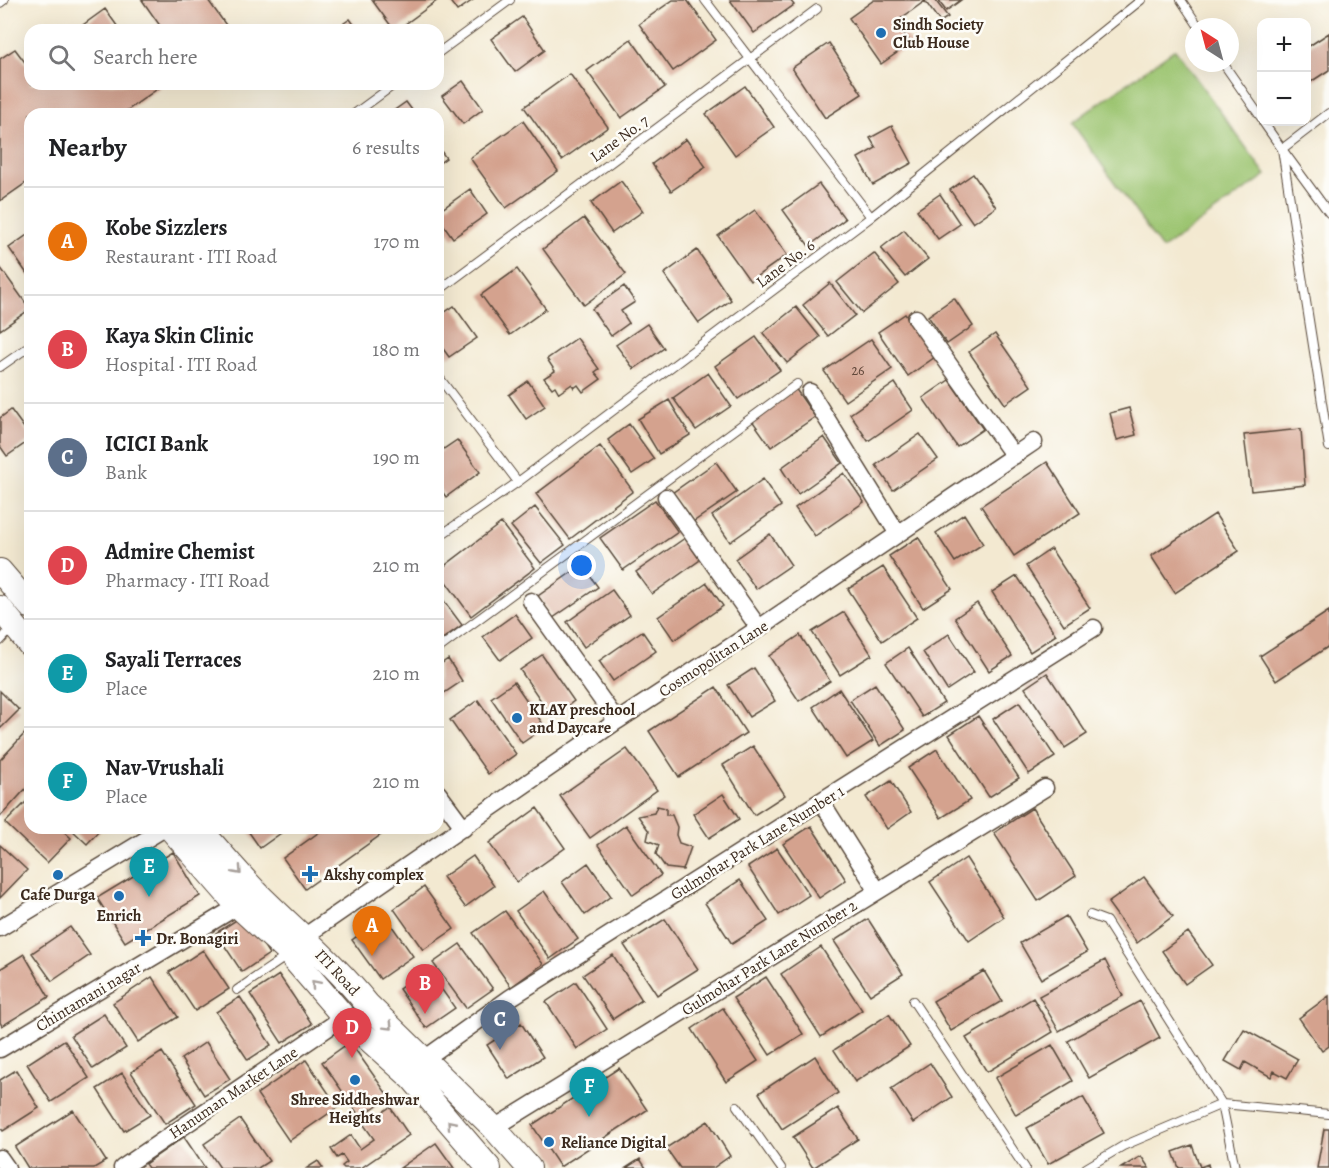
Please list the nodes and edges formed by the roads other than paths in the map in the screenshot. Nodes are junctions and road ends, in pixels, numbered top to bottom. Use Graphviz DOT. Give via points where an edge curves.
graph roads {
  1 [pos="4,0"];
  2 [pos="510,0"];
  3 [pos="705,0"];
  4 [pos="1141,0"];
  5 [pos="1181,0"];
  6 [pos="0,3"];
  7 [pos="817,9"];
  8 [pos="1193,18"];
  9 [pos="444,49"];
  10 [pos="750,60"];
  11 [pos="1229,72"];
  12 [pos="387,90"];
  13 [pos="362,108"];
  14 [pos="1257,113"];
  15 [pos="1329,113"];
  16 [pos="1266,126"];
  17 [pos="1282,149"];
  18 [pos="1329,213"];
  19 [pos="871,217"];
  20 [pos="444,287"];
  21 [pos="916,318"];
  22 [pos="24,350"];
  23 [pos="0,368"];
  24 [pos="444,384"];
  25 [pos="804,388"];
  26 [pos="1034,442"];
  27 [pos="1329,447"];
  28 [pos="1014,456"];
  29 [pos="518,482"];
  30 [pos="666,497"];
  31 [pos="444,533"];
  32 [pos="898,534"];
  33 [pos="531,601"];
  34 [pos="5,625"];
  35 [pos="759,628"];
  36 [pos="1094,628"];
  37 [pos="24,640"];
  38 [pos="444,645"];
  39 [pos="617,721"];
  40 [pos="1045,788"];
  41 [pos="444,801"];
  42 [pos="821,801"];
  43 [pos="464,828"];
  44 [pos="155,834"];
  45 [pos="175,834"];
  46 [pos="204,834"];
  47 [pos="877,890"];
  48 [pos="238,906"];
  49 [pos="1090,915"];
  50 [pos="1,926"];
  51 [pos="293,947"];
  52 [pos="237,990"];
  53 [pos="913,1001"];
  54 [pos="344,1017"];
  55 [pos="0,1049"];
  56 [pos="423,1060"];
  57 [pos="1222,1104"];
  58 [pos="737,1106"];
  59 [pos="1329,1114"];
  60 [pos="494,1128"];
  61 [pos="0,1158"];
  62 [pos="519,1165"];
  63 [pos="8,1168"];
  64 [pos="122,1168"];
  65 [pos="489,1168"];
  66 [pos="781,1168"];
  67 [pos="1024,1168"];
  68 [pos="1086,1168"];
  69 [pos="1235,1168"];
  1 -- 6 [label="lane"];
  2 -- 9 [label="lane"];
  3 -- 10 [label="lane"];
  4 -- 19 [label="lane, Lane No. 6"];
  5 -- 8 [label="lane"];
  7 -- 10 [label="lane, Lane No. 7"];
  10 -- 19 [label="lane"];
  10 -- 20 [label="lane, Lane No. 7"];
  11 -- 14 [label="lane"];
  12 -- 13 [label="lane"];
  15 -- 17 [label="lane"];
  16 -- 17 [label="lane"];
  17 -- 18 [label="lane"];
  17 -- 27 [label="lane"];
  19 -- 29 [label="lane, Lane No. 6"];
  21 -- 28 [label="street"];
  22 -- 23 [label="lane"];
  24 -- 29 [label="lane"];
  25 -- 32 [label="street"];
  25 -- 38 [label="lane"];
  26 -- 28 [label="street, Cosmopolitan Lane"];
  28 -- 32 [label="street, Cosmopolitan Lane"];
  29 -- 31 [label="lane, Lane No. 6"];
  30 -- 35 [label="street"];
  32 -- 35 [label="street, Cosmopolitan Lane"];
  33 -- 39 [label="street"];
  34 -- 37 [label="main road"];
  35 -- 39 [label="street, Cosmopolitan Lane"];
  36 -- 42 [label="street, Gulmohar Park Lane Number 1"];
  39 -- 43 [label="street, Cosmopolitan Lane"];
  40 -- 47 [label="street, Gulmohar Park Lane Number 2"];
  41 -- 43 [label="street"];
  42 -- 47 [label="street"];
  42 -- 56 [label="street, Gulmohar Park Lane Number 1" via="510,998"];
  43 -- 51 [label="street, Cosmopolitan Lane"];
  44 -- 50 [label="street"];
  45 -- 48 [label="main road, ITI Road"];
  46 -- 51 [label="main road, ITI Road, one-way" via="256,892"];
  47 -- 60 [label="street, Gulmohar Park Lane Number 2"];
  48 -- 51 [label="main road, ITI Road"];
  48 -- 55 [label="street, Chintamani nagar"];
  49 -- 57 [label="lane" via="1106,921"];
  51 -- 52 [label="lane"];
  54 -- 51 [label="main road, ITI Road, one-way"];
  51 -- 56 [label="main road, ITI Road, one-way" via="349,982"];
  53 -- 67 [label="lane"];
  54 -- 64 [label="street, Hanuman Market Lane"];
  65 -- 54 [label="main road, ITI Road, one-way" via="412,1078"];
  56 -- 60 [label="main road, ITI Road"];
  57 -- 59 [label="lane"];
  57 -- 68 [label="lane" via="1123,1146"];
  57 -- 69 [label="lane"];
  58 -- 66 [label="lane"];
  60 -- 62 [label="main road, ITI Road"];
  61 -- 63 [label="street"];
}
